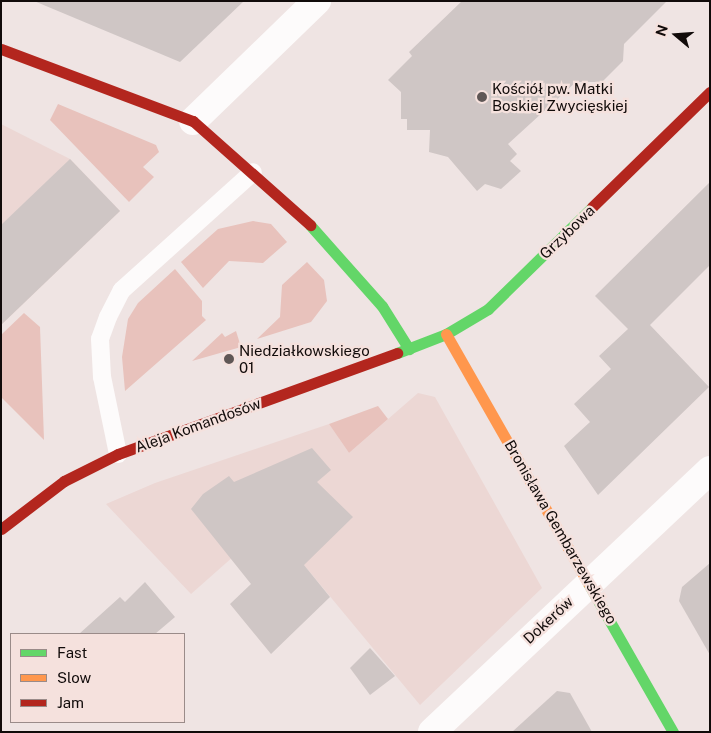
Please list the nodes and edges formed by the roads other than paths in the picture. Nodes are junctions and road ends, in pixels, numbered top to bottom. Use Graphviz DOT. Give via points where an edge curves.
graph roads {
  1 [pos="317,1"];
  2 [pos="1,49"];
  3 [pos="710,92"];
  4 [pos="193,121"];
  5 [pos="253,172"];
  6 [pos="446,334"];
  7 [pos="409,349"];
  8 [pos="118,454"];
  9 [pos="710,470"];
  10 [pos="1,529"];
  11 [pos="589,582"];
  12 [pos="432,732"];
  13 [pos="673,732"];
  1 -- 4 [label="street"];
  2 -- 4 [label="street"];
  3 -- 6 [label="street, Grzybowa" via="488,309"];
  4 -- 5 [label="street"];
  5 -- 7 [label="street" via="320,234 382,306"];
  5 -- 8 [label="lane" via="122,290 108,316 100,339 102,378"];
  6 -- 7 [label="street, Grzybowa"];
  6 -- 11 [label="street, Bronisława Gembarzewskiego"];
  7 -- 8 [label="street, Aleja Komandosów"];
  8 -- 10 [label="street, Aleja Komandosów" via="64,481"];
  9 -- 11 [label="street, Dokerów"];
  11 -- 12 [label="street, Dokerów"];
  11 -- 13 [label="street, Bronisława Gembarzewskiego"];
}
